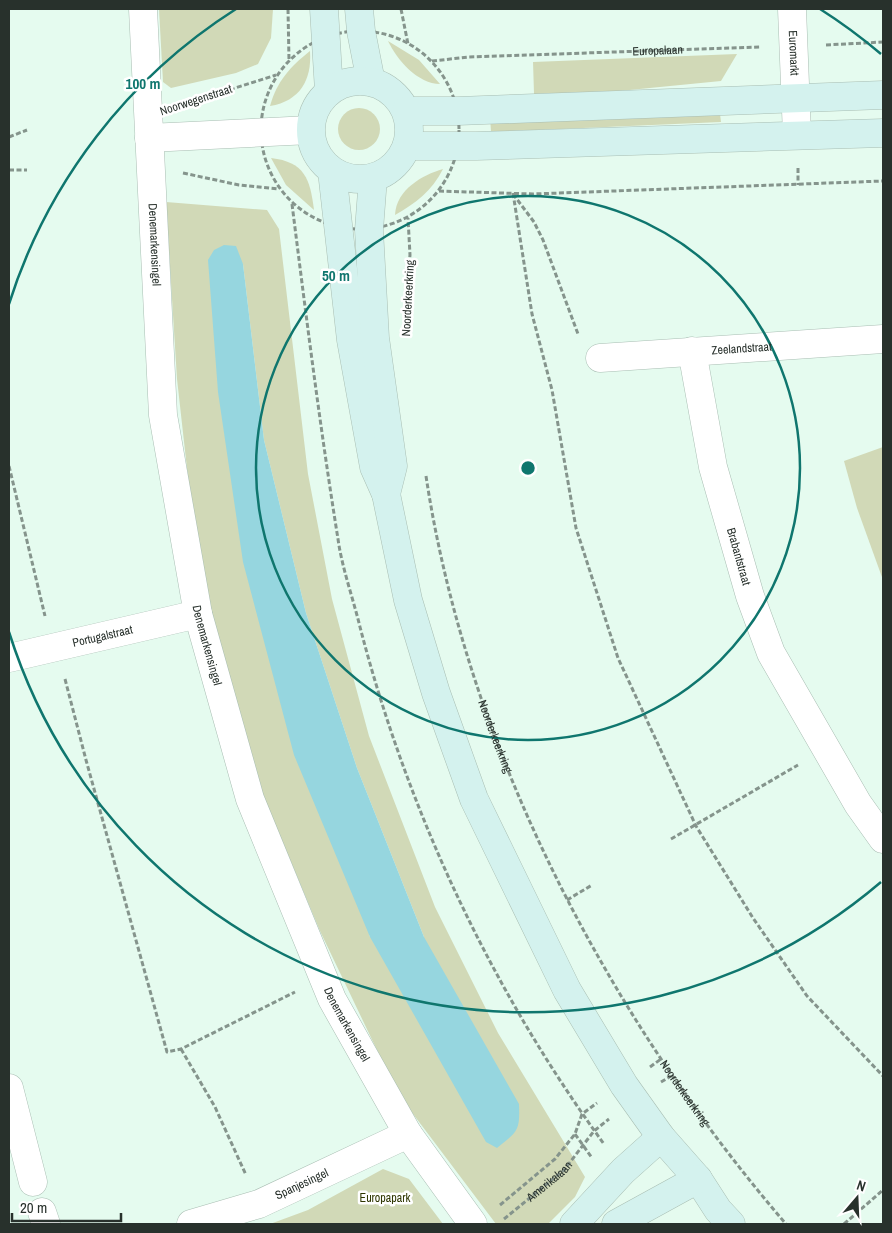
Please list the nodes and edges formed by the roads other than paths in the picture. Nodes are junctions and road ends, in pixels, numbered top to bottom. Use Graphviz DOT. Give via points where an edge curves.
graph roads {
  1 [pos="143,9"];
  2 [pos="324,9"];
  3 [pos="359,9"];
  4 [pos="792,9"];
  5 [pos="371,82"];
  6 [pos="329,91"];
  7 [pos="883,95"];
  8 [pos="796,98"];
  9 [pos="406,111"];
  10 [pos="149,127"];
  11 [pos="310,130"];
  12 [pos="883,133"];
  13 [pos="797,135"];
  14 [pos="407,146"];
  15 [pos="332,171"];
  16 [pos="373,178"];
  17 [pos="883,339"];
  18 [pos="692,351"];
  19 [pos="600,358"];
  20 [pos="386,494"];
  21 [pos="198,614"];
  22 [pos="9,658"];
  23 [pos="883,838"];
  24 [pos="9,1088"];
  25 [pos="408,1134"];
  26 [pos="661,1136"];
  27 [pos="698,1178"];
  28 [pos="34,1182"];
  29 [pos="469,1218"];
  30 [pos="191,1224"];
  31 [pos="574,1224"];
  32 [pos="616,1224"];
  33 [pos="731,1224"];
  1 -- 10 [label="street, Denemarkensingel"];
  2 -- 6 [label="street"];
  3 -- 5 [label="street"];
  4 -- 8 [label="street, Euromarkt"];
  5 -- 6 [label="street" via="349,82"];
  5 -- 9 [label="street" via="392,92"];
  6 -- 11 [label="street" via="317,105"];
  7 -- 8 [label="street"];
  8 -- 9 [label="street"];
  8 -- 13 [label="street"];
  9 -- 14 [label="street" via="410,128"];
  10 -- 11 [label="street"];
  10 -- 21 [label="street, Denemarkensingel" via="163,415"];
  11 -- 15 [label="street" via="316,154"];
  12 -- 13 [label="street"];
  13 -- 14 [label="street"];
  14 -- 16 [label="street" via="394,166"];
  15 -- 16 [label="street" via="352,179"];
  15 -- 20 [label="street" via="351,340 374,467"];
  16 -- 20 [label="street" via="369,230 374,338 393,466"];
  17 -- 18 [label="street, Zeelandstraat"];
  18 -- 19 [label="street, Zeelandstraat"];
  18 -- 23 [label="street, Brabantstraat" via="713,467 750,596 771,653 858,804"];
  20 -- 26 [label="street" via="408,600 436,693 474,799 567,990 624,1084"];
  21 -- 22 [label="street, Portugalstraat"];
  21 -- 25 [label="street, Denemarkensingel" via="250,800 332,1000"];
  24 -- 28 [label="street"];
  25 -- 29 [label="street, Denemarkensingel"];
  25 -- 30 [label="street, Spanjesingel" via="260,1204"];
  26 -- 27 [label="street"];
  26 -- 31 [label="street"];
  27 -- 32 [label="street"];
  27 -- 33 [label="street"];
}
